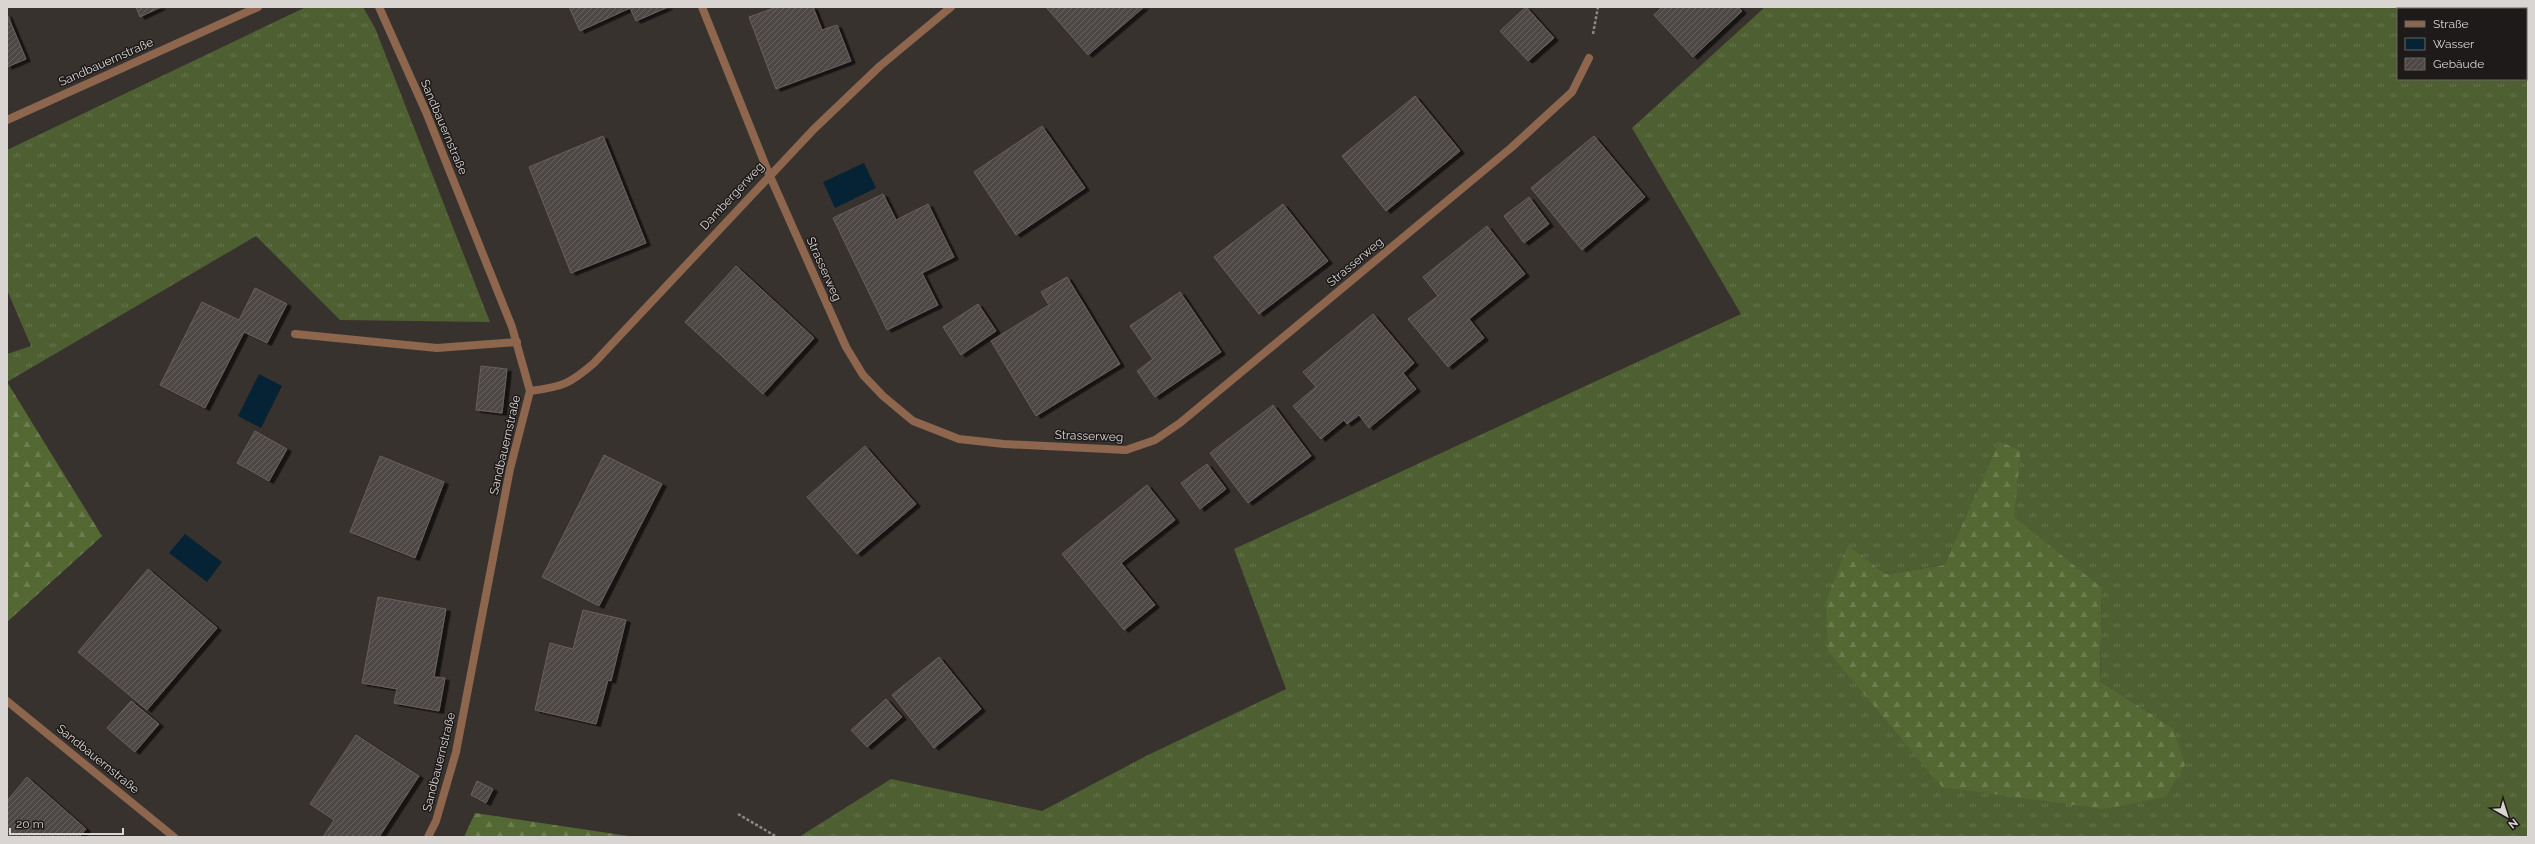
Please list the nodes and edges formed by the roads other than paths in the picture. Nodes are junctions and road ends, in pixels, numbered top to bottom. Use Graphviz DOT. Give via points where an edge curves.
graph roads {
  1 [pos="258,7"];
  2 [pos="379,7"];
  3 [pos="702,7"];
  4 [pos="951,7"];
  5 [pos="1589,58"];
  6 [pos="7,120"];
  7 [pos="769,174"];
  8 [pos="295,334"];
  9 [pos="517,342"];
  10 [pos="530,391"];
  11 [pos="7,701"];
  12 [pos="174,837"];
  13 [pos="428,837"];
  1 -- 6 [label="street, Sandbauernstraße"];
  2 -- 9 [label="street, Sandbauernstraße" via="426,112"];
  3 -- 7 [label="street, Strasserweg"];
  4 -- 7 [label="street, Dambergerweg" via="869,77"];
  5 -- 7 [label="street, Strasserweg" via="1572,92 1512,147 1180,423 1155,440 1126,450 1004,444 959,439 913,421 863,375 846,347"];
  7 -- 10 [label="street, Dambergerweg" via="589,368 559,388"];
  8 -- 9 [label="street" via="437,348"];
  9 -- 10 [label="street, Sandbauernstraße"];
  10 -- 13 [label="street, Sandbauernstraße" via="510,469 456,752 436,821"];
  11 -- 12 [label="street, Sandbauernstraße"];
}
